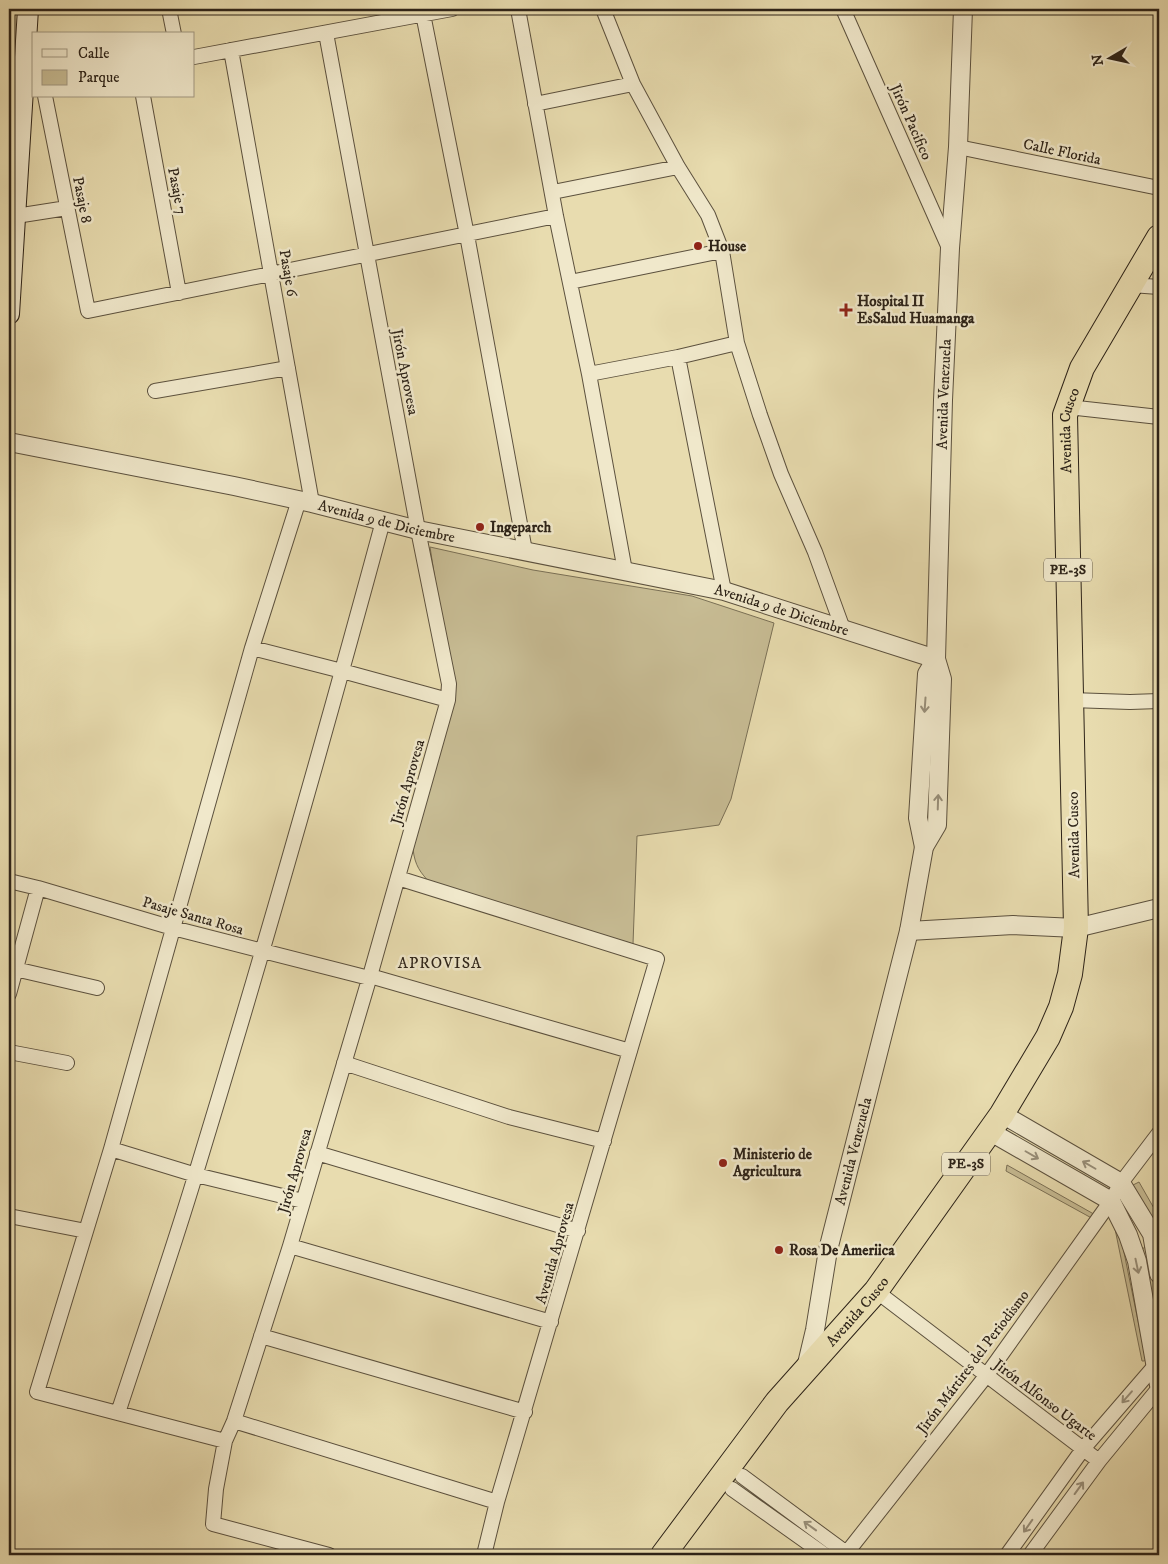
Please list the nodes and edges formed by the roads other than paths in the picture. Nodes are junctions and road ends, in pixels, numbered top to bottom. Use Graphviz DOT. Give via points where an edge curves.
graph roads {
  1 [pos="28,9"];
  2 [pos="169,9"];
  3 [pos="452,9"];
  4 [pos="518,9"];
  5 [pos="602,9"];
  6 [pos="844,9"];
  7 [pos="964,9"];
  8 [pos="423,14"];
  9 [pos="174,32"];
  10 [pos="326,33"];
  11 [pos="231,50"];
  12 [pos="195,57"];
  13 [pos="632,84"];
  14 [pos="29,85"];
  15 [pos="45,98"];
  16 [pos="143,98"];
  17 [pos="535,104"];
  18 [pos="958,147"];
  19 [pos="678,166"];
  20 [pos="1159,188"];
  21 [pos="552,192"];
  22 [pos="67,208"];
  23 [pos="12,216"];
  24 [pos="556,216"];
  25 [pos="466,235"];
  26 [pos="1159,237"];
  27 [pos="950,248"];
  28 [pos="722,251"];
  29 [pos="367,255"];
  30 [pos="272,274"];
  31 [pos="570,282"];
  32 [pos="1131,285"];
  33 [pos="1159,287"];
  34 [pos="179,292"];
  35 [pos="9,314"];
  36 [pos="737,343"];
  37 [pos="678,357"];
  38 [pos="288,368"];
  39 [pos="589,374"];
  40 [pos="155,391"];
  41 [pos="1068,407"];
  42 [pos="1159,417"];
  43 [pos="9,442"];
  44 [pos="305,501"];
  45 [pos="383,521"];
  46 [pos="418,530"];
  47 [pos="525,551"];
  48 [pos="625,570"];
  49 [pos="724,591"];
  50 [pos="843,629"];
  51 [pos="252,648"];
  52 [pos="936,659"];
  53 [pos="342,671"];
  54 [pos="448,700"];
  55 [pos="1071,700"];
  56 [pos="1159,701"];
  57 [pos="398,878"];
  58 [pos="9,881"];
  59 [pos="38,888"];
  60 [pos="1159,908"];
  61 [pos="174,928"];
  62 [pos="1076,928"];
  63 [pos="909,931"];
  64 [pos="262,952"];
  65 [pos="15,969"];
  66 [pos="370,977"];
  67 [pos="97,988"];
  68 [pos="9,994"];
  69 [pos="630,1051"];
  70 [pos="9,1052"];
  71 [pos="67,1063"];
  72 [pos="344,1063"];
  73 [pos="996,1122"];
  74 [pos="1159,1133"];
  75 [pos="604,1141"];
  76 [pos="111,1149"];
  77 [pos="317,1153"];
  78 [pos="196,1175"];
  79 [pos="1121,1183"];
  80 [pos="1111,1201"];
  81 [pos="302,1202"];
  82 [pos="9,1216"];
  83 [pos="86,1231"];
  84 [pos="578,1231"];
  85 [pos="1156,1234"];
  86 [pos="1130,1241"];
  87 [pos="290,1246"];
  88 [pos="1159,1274"];
  89 [pos="876,1291"];
  90 [pos="551,1322"];
  91 [pos="261,1336"];
  92 [pos="1157,1363"];
  93 [pos="804,1373"];
  94 [pos="986,1376"];
  95 [pos="1159,1386"];
  96 [pos="524,1412"];
  97 [pos="118,1413"];
  98 [pos="234,1421"];
  99 [pos="225,1441"];
  100 [pos="1083,1449"];
  101 [pos="1099,1461"];
  102 [pos="737,1482"];
  103 [pos="497,1502"];
  104 [pos="329,1555"];
  105 [pos="484,1555"];
  106 [pos="663,1555"];
  107 [pos="682,1555"];
  108 [pos="825,1555"];
  109 [pos="847,1555"];
  110 [pos="1007,1555"];
  111 [pos="1030,1555"];
  1 -- 14 [label="main road"];
  2 -- 9 [label="street"];
  3 -- 8 [label="street"];
  4 -- 17 [label="street"];
  5 -- 13 [label="street"];
  6 -- 27 [label="street, Jirón Pacifico"];
  7 -- 18 [label="street, Avenida Venezuela"];
  8 -- 10 [label="street"];
  8 -- 25 [label="street"];
  10 -- 11 [label="street"];
  10 -- 29 [label="street, Jirón Aprovesa"];
  11 -- 12 [label="street"];
  11 -- 30 [label="street, Pasaje 6"];
  13 -- 17 [label="street"];
  13 -- 19 [label="street"];
  14 -- 23 [label="main road"];
  15 -- 22 [label="street, Pasaje 8"];
  16 -- 34 [label="street, Pasaje 7"];
  17 -- 21 [label="street"];
  18 -- 20 [label="street, Calle Florida"];
  18 -- 27 [label="street, Avenida Venezuela"];
  19 -- 21 [label="street"];
  19 -- 28 [label="street" via="708,215"];
  21 -- 24 [label="street"];
  22 -- 23 [label="street"];
  22 -- 34 [label="street, Pasaje 8" via="88,311"];
  23 -- 35 [label="main road"];
  24 -- 25 [label="street"];
  24 -- 31 [label="street"];
  25 -- 29 [label="street"];
  25 -- 47 [label="street"];
  26 -- 32 [label="highway, Avenida Cusco / PE-3S"];
  27 -- 52 [label="street, Avenida Venezuela"];
  28 -- 31 [label="street"];
  28 -- 36 [label="street"];
  29 -- 30 [label="street"];
  29 -- 46 [label="street, Jirón Aprovesa"];
  30 -- 34 [label="street"];
  30 -- 38 [label="street, Pasaje 6"];
  31 -- 39 [label="street"];
  32 -- 33 [label="street"];
  32 -- 41 [label="highway, Avenida Cusco / PE-3S" via="1082,368"];
  36 -- 37 [label="street"];
  36 -- 50 [label="street" via="781,474 815,552"];
  37 -- 39 [label="street"];
  37 -- 49 [label="street"];
  38 -- 40 [label="street"];
  38 -- 44 [label="street, Pasaje 6"];
  39 -- 48 [label="street"];
  41 -- 42 [label="street"];
  41 -- 55 [label="highway, Avenida Cusco / PE-3S" via="1065,416"];
  43 -- 44 [label="street, Avenida 9 de Diciembre"];
  44 -- 45 [label="street, Avenida 9 de Diciembre"];
  44 -- 51 [label="street"];
  45 -- 46 [label="street, Avenida 9 de Diciembre"];
  45 -- 53 [label="street"];
  46 -- 47 [label="street, Avenida 9 de Diciembre"];
  46 -- 54 [label="street, Jirón Aprovesa" via="449,684"];
  47 -- 48 [label="street, Avenida 9 de Diciembre"];
  48 -- 49 [label="street, Avenida 9 de Diciembre"];
  49 -- 50 [label="street, Avenida 9 de Diciembre"];
  50 -- 52 [label="street, Avenida 9 de Diciembre"];
  51 -- 53 [label="street"];
  51 -- 61 [label="street"];
  52 -- 63 [label="street, Avenida Venezuela" via="942,679 937,825 924,847"];
  53 -- 54 [label="street"];
  53 -- 64 [label="street"];
  54 -- 57 [label="street, Jirón Aprovesa"];
  55 -- 56 [label="street"];
  55 -- 62 [label="highway, Avenida Cusco / PE-3S"];
  57 -- 66 [label="street, Jirón Aprovesa"];
  57 -- 69 [label="street, Avenida Aprovesa" via="657,959"];
  58 -- 59 [label="street, Pasaje Santa Rosa"];
  59 -- 61 [label="street, Pasaje Santa Rosa"];
  59 -- 65 [label="street"];
  60 -- 62 [label="street"];
  61 -- 64 [label="street, Pasaje Santa Rosa"];
  61 -- 76 [label="street"];
  62 -- 63 [label="street" via="1013,925"];
  62 -- 73 [label="highway, Avenida Cusco / PE-3S" via="1070,974 1061,1008 1048,1037"];
  63 -- 93 [label="street, Avenida Venezuela" via="828,1250 815,1330"];
  64 -- 66 [label="street, Pasaje Santa Rosa"];
  64 -- 78 [label="street"];
  65 -- 67 [label="street"];
  65 -- 68 [label="street"];
  66 -- 69 [label="street, Pasaje Santa Rosa"];
  66 -- 72 [label="street, Jirón Aprovesa"];
  69 -- 75 [label="street, Avenida Aprovesa"];
  70 -- 71 [label="street"];
  72 -- 75 [label="street" via="509,1117"];
  72 -- 77 [label="street, Jirón Aprovesa"];
  79 -- 73 [label="street, one-way"];
  73 -- 80 [label="street, one-way"];
  73 -- 89 [label="highway, Avenida Cusco / PE-3S"];
  74 -- 79 [label="street, Jirón Mártires del Periodismo"];
  75 -- 84 [label="street, Avenida Aprovesa"];
  76 -- 78 [label="street"];
  76 -- 83 [label="street"];
  77 -- 81 [label="street, Jirón Aprovesa"];
  77 -- 84 [label="street"];
  78 -- 81 [label="street"];
  78 -- 97 [label="street"];
  79 -- 80 [label="street, Jirón Mártires del Periodismo"];
  79 -- 85 [label="street"];
  80 -- 86 [label="street"];
  80 -- 94 [label="street, Jirón Mártires del Periodismo"];
  81 -- 87 [label="street, Jirón Aprovesa"];
  82 -- 83 [label="street"];
  83 -- 97 [label="street" via="37,1392"];
  84 -- 90 [label="street, Avenida Aprovesa"];
  85 -- 86 [label="street"];
  85 -- 88 [label="street"];
  86 -- 92 [label="street, one-way"];
  87 -- 90 [label="street"];
  87 -- 91 [label="street, Jirón Aprovesa"];
  89 -- 93 [label="highway, Avenida Cusco / PE-3S"];
  89 -- 94 [label="street, Jirón Alfonso Ugarte"];
  90 -- 96 [label="street, Avenida Aprovesa"];
  91 -- 96 [label="street"];
  91 -- 98 [label="street, Jirón Aprovesa"];
  92 -- 95 [label="street"];
  92 -- 100 [label="street, one-way"];
  93 -- 102 [label="highway, Avenida Cusco / PE-3S" via="795,1400"];
  93 -- 106 [label="highway, Avenida Cusco / PE-3S" via="778,1402"];
  94 -- 100 [label="street, Jirón Alfonso Ugarte"];
  94 -- 109 [label="street, Jirón Mártires del Periodismo"];
  95 -- 101 [label="street"];
  96 -- 103 [label="street, Avenida Aprovesa"];
  97 -- 99 [label="street"];
  98 -- 99 [label="street, Jirón Aprovesa"];
  98 -- 103 [label="street"];
  99 -- 104 [label="street, Jirón Aprovesa" via="213,1524"];
  100 -- 101 [label="street, Jirón Alfonso Ugarte"];
  100 -- 110 [label="street, one-way"];
  111 -- 101 [label="street, one-way"];
  102 -- 107 [label="highway, Avenida Cusco / PE-3S"];
  102 -- 108 [label="street"];
  109 -- 102 [label="street, one-way"];
  103 -- 105 [label="street, Avenida Aprovesa"];
}
